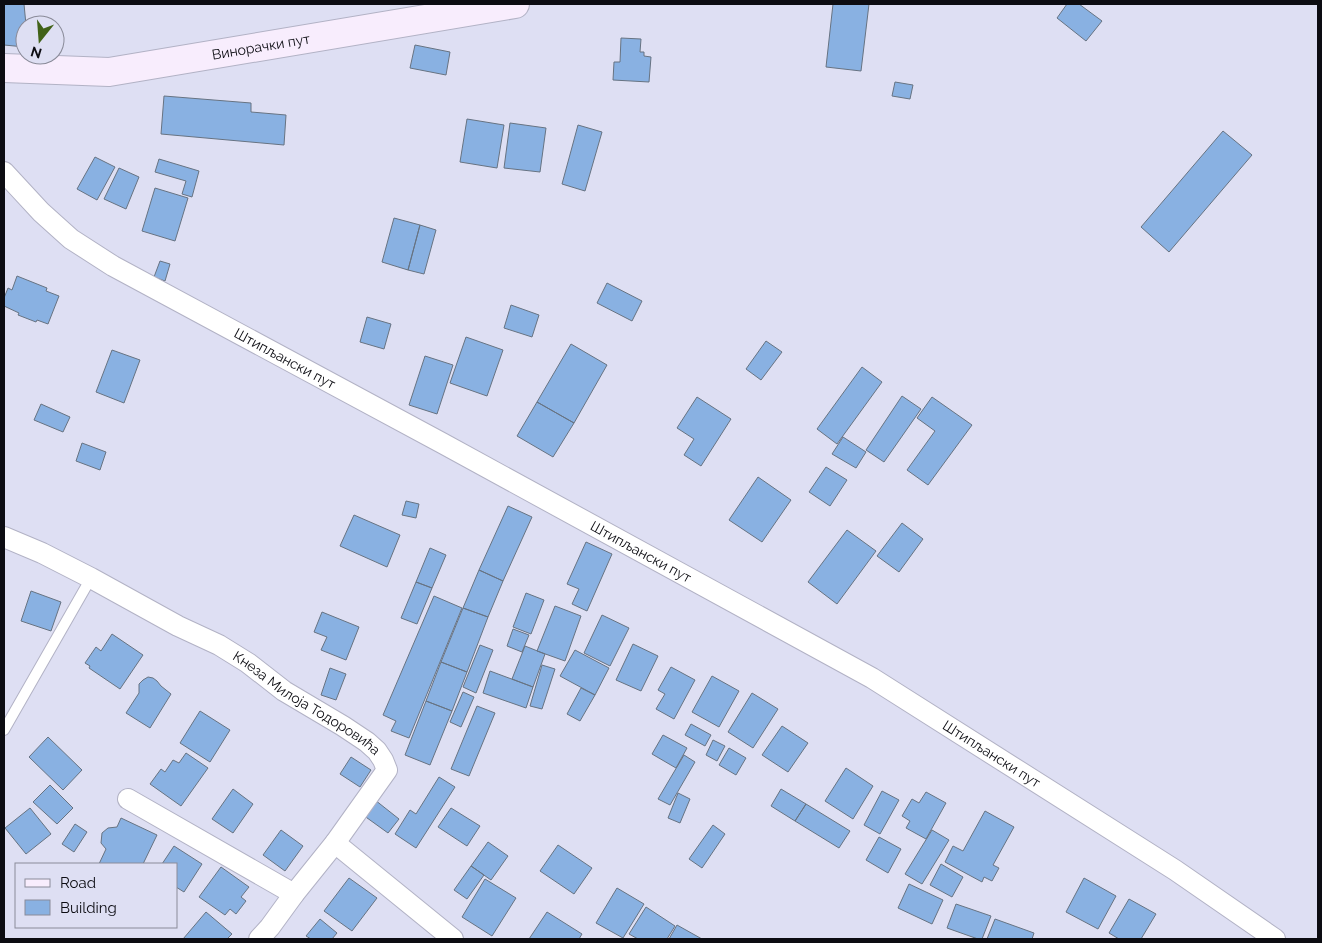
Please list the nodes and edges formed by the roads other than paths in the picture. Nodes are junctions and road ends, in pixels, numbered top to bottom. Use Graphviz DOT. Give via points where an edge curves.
graph roads {
  1 [pos="515,4"];
  2 [pos="4,68"];
  3 [pos="4,172"];
  4 [pos="4,537"];
  5 [pos="92,578"];
  6 [pos="4,730"];
  7 [pos="128,799"];
  8 [pos="336,843"];
  9 [pos="294,894"];
  10 [pos="259,939"];
  11 [pos="453,939"];
  12 [pos="1275,939"];
  1 -- 2 [label="street, Винорачки пут" via="109,72"];
  3 -- 12 [label="street, Штипљански пут" via="71,239 113,266 872,678 1175,870"];
  4 -- 5 [label="street, Кнеза Милоја Тодоровића"];
  5 -- 6 [label="lane"];
  5 -- 8 [label="street, Кнеза Милоја Тодоровића" via="219,645 376,751 387,770"];
  7 -- 9 [label="street"];
  8 -- 9 [label="street"];
  8 -- 11 [label="street"];
  9 -- 10 [label="street"];
}
